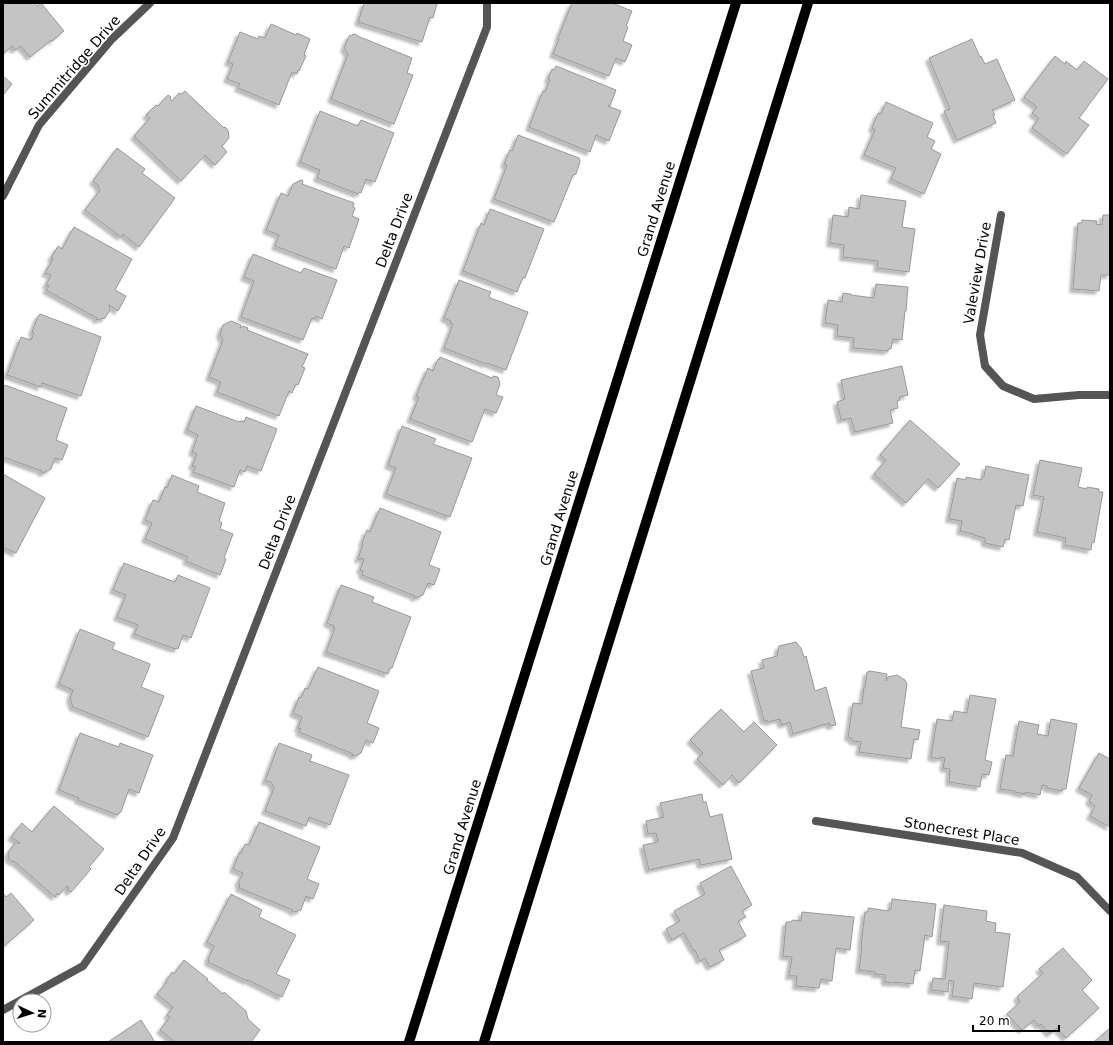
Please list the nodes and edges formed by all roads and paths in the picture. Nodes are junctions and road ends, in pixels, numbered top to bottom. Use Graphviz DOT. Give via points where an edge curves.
graph roads {
  1 [pos="150,3"];
  2 [pos="487,3"];
  3 [pos="736,3"];
  4 [pos="808,3"];
  5 [pos="3,196"];
  6 [pos="1001,215"];
  7 [pos="1110,395"];
  8 [pos="816,821"];
  9 [pos="1110,911"];
  10 [pos="3,1010"];
  11 [pos="409,1042"];
  12 [pos="484,1042"];
  1 -- 5 [label="street, Summitridge Drive" via="112,39 40,125"];
  2 -- 10 [label="street, Delta Drive" via="487,27 173,838 83,966"];
  3 -- 11 [label="main road, Grand Avenue"];
  4 -- 12 [label="main road"];
  6 -- 7 [label="street, Valeview Drive" via="980,335 985,366 1003,386 1034,399"];
  8 -- 9 [label="street, Stonecrest Place" via="1022,853 1077,877"];
}
